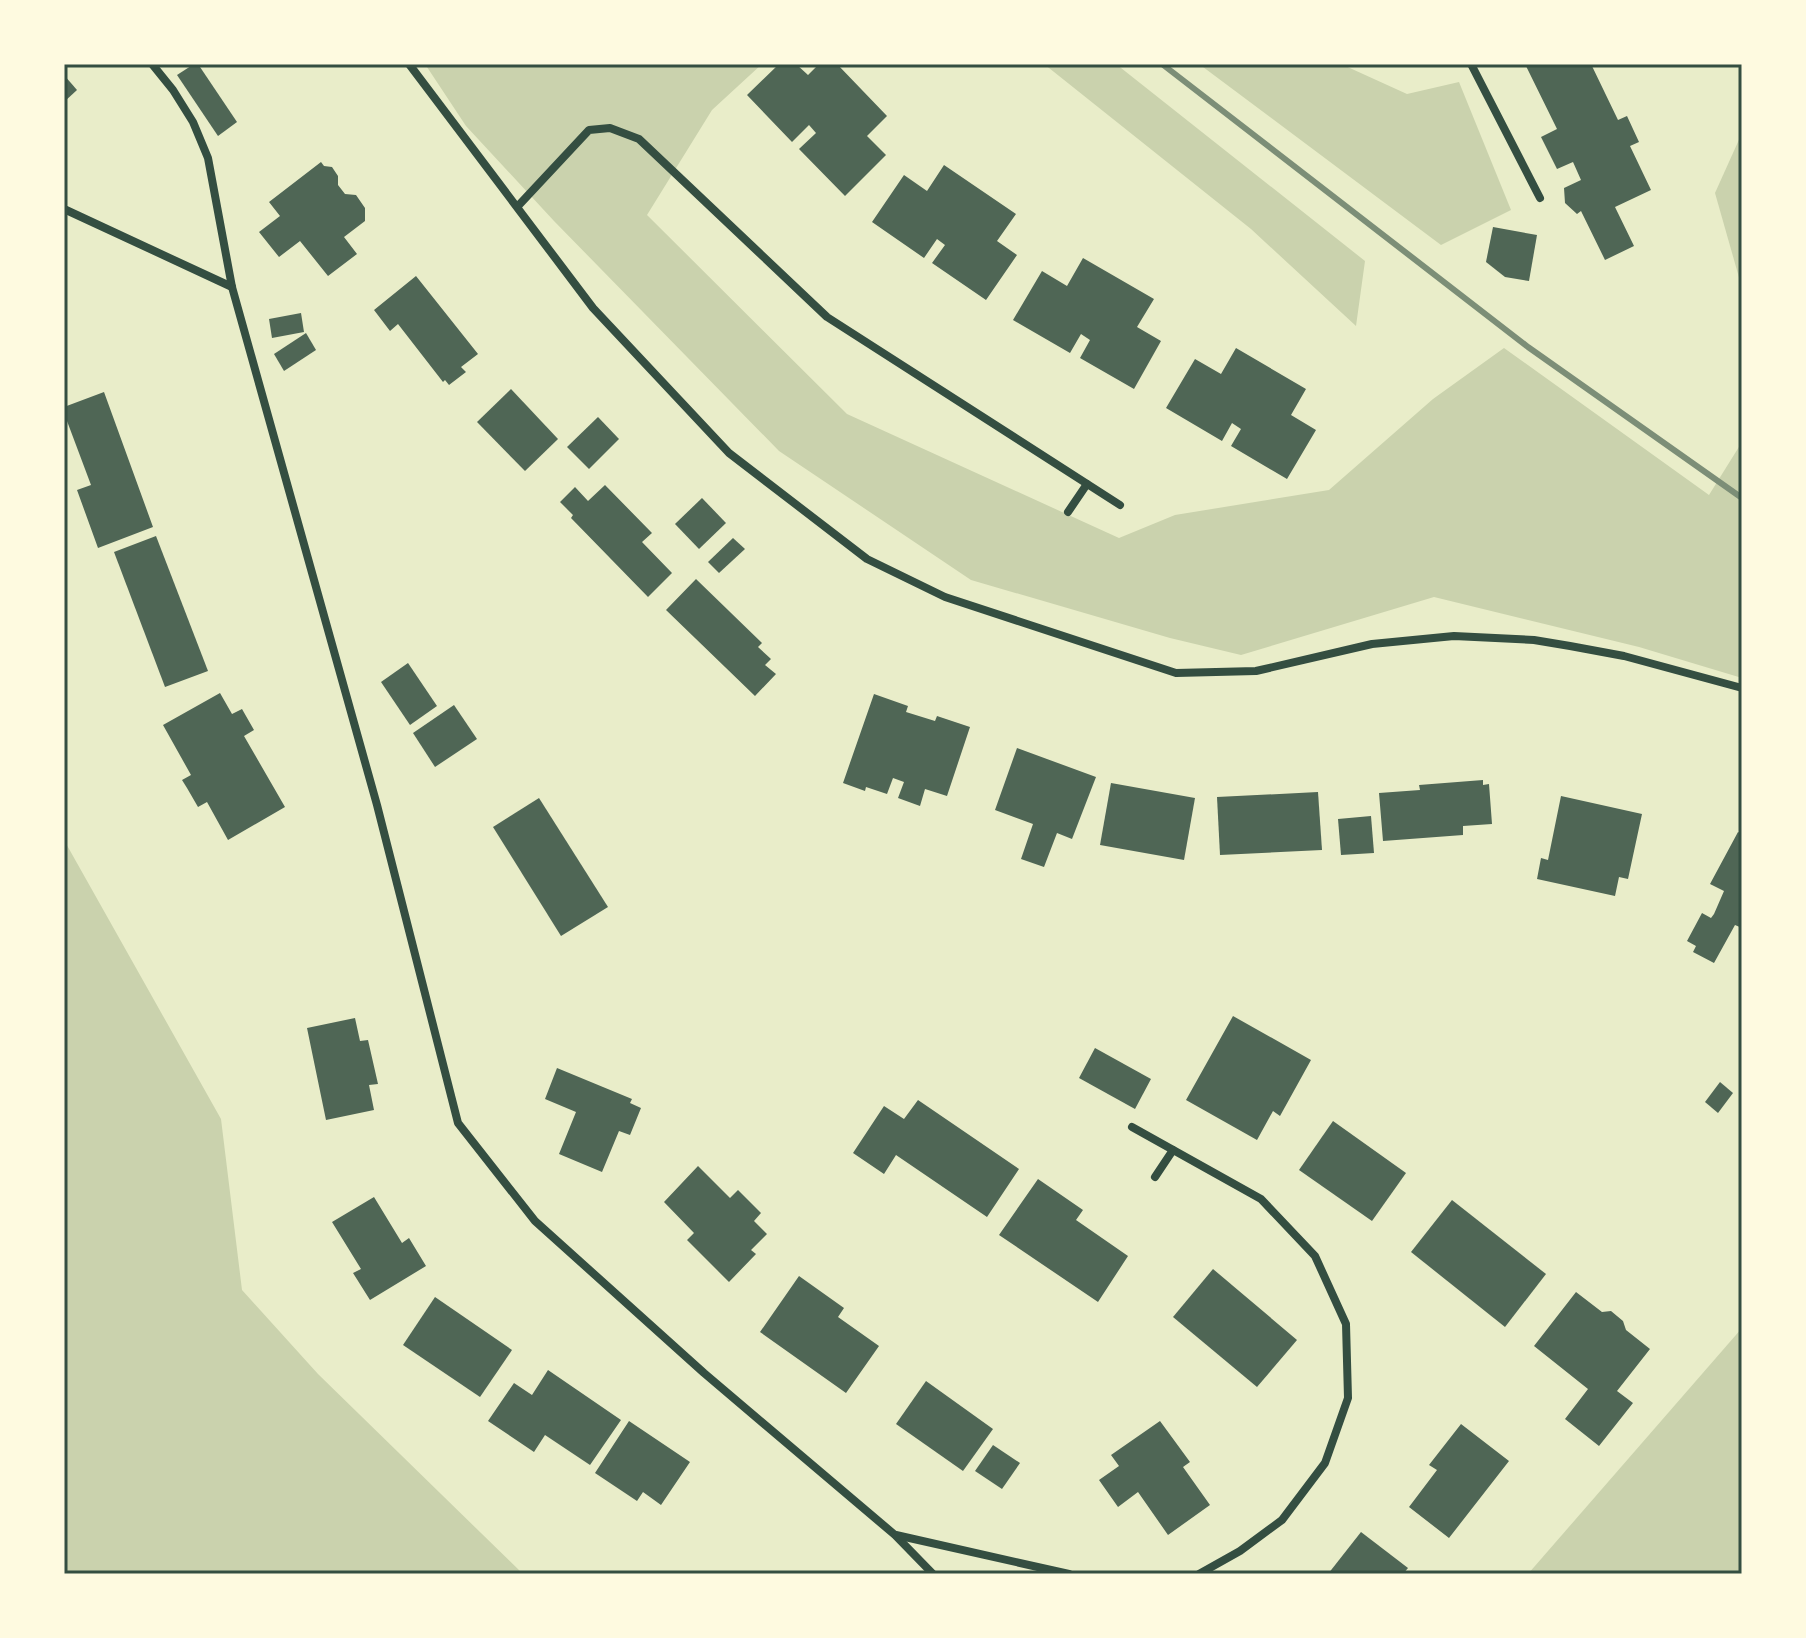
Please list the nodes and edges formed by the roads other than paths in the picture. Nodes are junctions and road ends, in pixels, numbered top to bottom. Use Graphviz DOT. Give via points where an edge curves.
graph roads {
  1 [pos="152,64"];
  2 [pos="409,64"];
  3 [pos="1471,64"];
  4 [pos="1540,198"];
  5 [pos="518,206"];
  6 [pos="64,209"];
  7 [pos="232,287"];
  8 [pos="1087,484"];
  9 [pos="1120,505"];
  10 [pos="1068,512"];
  11 [pos="1742,688"];
  12 [pos="1132,1127"];
  13 [pos="1173,1150"];
  14 [pos="1155,1177"];
  15 [pos="895,1535"];
  16 [pos="933,1574"];
  17 [pos="1069,1574"];
  18 [pos="1199,1574"];
  1 -- 7 [label="street" via="186,111 208,158"];
  2 -- 5 [label="street"];
  3 -- 4 [label="street"];
  5 -- 8 [label="street" via="589,130 610,128 639,139 827,317"];
  5 -- 11 [label="street" via="593,308 729,453 867,559 945,597 1176,673 1256,671 1372,644 1454,636 1570,646"];
  6 -- 7 [label="street"];
  7 -- 15 [label="street" via="377,805 458,1123 535,1221"];
  8 -- 9 [label="street"];
  8 -- 10 [label="street"];
  12 -- 13 [label="street"];
  13 -- 14 [label="street"];
  13 -- 18 [label="street" via="1261,1199 1315,1256 1346,1324 1348,1398 1325,1463 1282,1520"];
  15 -- 16 [label="street"];
  15 -- 17 [label="street"];
}
